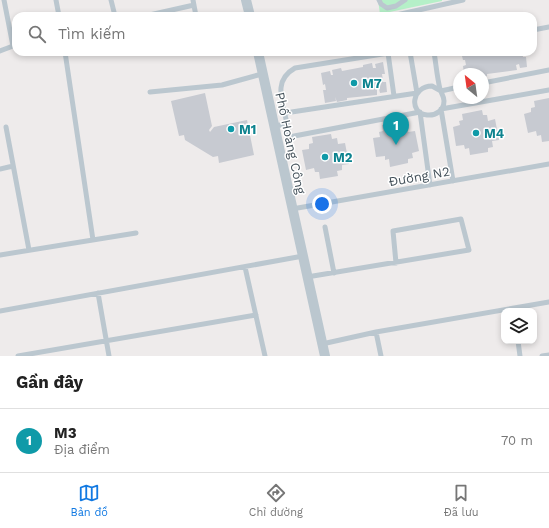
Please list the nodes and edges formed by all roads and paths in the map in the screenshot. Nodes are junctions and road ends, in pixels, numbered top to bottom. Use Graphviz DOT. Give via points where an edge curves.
graph roads {
  1 [pos="4,0"];
  2 [pos="56,0"];
  3 [pos="111,0"];
  4 [pos="246,0"];
  5 [pos="380,0"];
  6 [pos="405,0"];
  7 [pos="463,0"];
  8 [pos="193,2"];
  9 [pos="58,12"];
  10 [pos="113,12"];
  11 [pos="159,12"];
  12 [pos="195,12"];
  13 [pos="249,12"];
  14 [pos="410,12"];
  15 [pos="549,27"];
  16 [pos="537,29"];
  17 [pos="12,41"];
  18 [pos="12,46"];
  19 [pos="0,51"];
  20 [pos="66,56"];
  21 [pos="259,56"];
  22 [pos="369,56"];
  23 [pos="388,56"];
  24 [pos="411,56"];
  25 [pos="435,56"];
  26 [pos="549,70"];
  27 [pos="262,74"];
  28 [pos="489,82"];
  29 [pos="453,88"];
  30 [pos="549,90"];
  31 [pos="441,91"];
  32 [pos="150,92"];
  33 [pos="417,93"];
  34 [pos="394,96"];
  35 [pos="441,109"];
  36 [pos="420,112"];
  37 [pos="285,114"];
  38 [pos="287,124"];
  39 [pos="274,126"];
  40 [pos="6,127"];
  41 [pos="549,164"];
  42 [pos="13,166"];
  43 [pos="0,169"];
  44 [pos="453,181"];
  45 [pos="430,185"];
  46 [pos="292,209"];
  47 [pos="325,227"];
  48 [pos="136,233"];
  49 [pos="93,240"];
  50 [pos="29,250"];
  51 [pos="0,255"];
  52 [pos="303,256"];
  53 [pos="396,263"];
  54 [pos="245,267"];
  55 [pos="334,273"];
  56 [pos="308,277"];
  57 [pos="98,293"];
  58 [pos="549,302"];
  59 [pos="521,308"];
  60 [pos="0,311"];
  61 [pos="501,312"];
  62 [pos="256,314"];
  63 [pos="376,332"];
  64 [pos="106,341"];
  65 [pos="322,344"];
  66 [pos="518,344"];
  67 [pos="549,355"];
  68 [pos="18,356"];
  69 [pos="109,356"];
  70 [pos="265,356"];
  71 [pos="325,356"];
  72 [pos="381,356"];
  73 [pos="520,356"];
  74 [pos="542,356"];
  1 -- 17 [label="lane"];
  2 -- 9 [label="lane"];
  3 -- 10 [label="lane"];
  4 -- 13 [label="street"];
  5 -- 6 [label="lane" via="387,8"];
  7 -- 14 [label="lane"];
  8 -- 11 [label="lane"];
  8 -- 12 [label="lane"];
  15 -- 16 [label="lane"];
  18 -- 19 [label="lane"];
  20 -- 49 [label="lane"];
  21 -- 27 [label="street, Phố Hoàng Công"];
  22 -- 37 [label="lane" via="295,68 285,74 280,90"];
  23 -- 34 [label="lane"];
  24 -- 33 [label="lane"];
  25 -- 31 [label="lane"];
  26 -- 28 [label="lane"];
  27 -- 32 [label="lane" via="222,85"];
  27 -- 39 [label="street, Phố Hoàng Công"];
  29 -- 31 [label="lane"];
  30 -- 35 [label="lane"];
  31 -- 33 [label="lane" via="427,86"];
  31 -- 35 [label="lane" via="444,100"];
  33 -- 34 [label="lane"];
  33 -- 36 [label="lane" via="415,104"];
  34 -- 37 [label="lane"];
  35 -- 36 [label="lane" via="433,115"];
  35 -- 44 [label="lane"];
  36 -- 38 [label="lane" via="289,137"];
  36 -- 45 [label="lane"];
  37 -- 38 [label="lane"];
  38 -- 39 [label="lane"];
  39 -- 46 [label="street, Phố Hoàng Công"];
  40 -- 42 [label="lane"];
  41 -- 44 [label="lane, Đường N2"];
  42 -- 43 [label="lane"];
  42 -- 50 [label="lane"];
  44 -- 45 [label="lane, Đường N2"];
  45 -- 46 [label="lane, Đường N2"];
  46 -- 52 [label="street, Phố Hoàng Công"];
  47 -- 55 [label="lane"];
  48 -- 49 [label="lane"];
  49 -- 50 [label="lane"];
  50 -- 51 [label="lane"];
  52 -- 54 [label="lane"];
  52 -- 56 [label="street, Phố Hoàng Công"];
  53 -- 53 [label="lane" via="469,250 461,219 393,232"];
  53 -- 55 [label="lane"];
  54 -- 57 [label="lane"];
  54 -- 62 [label="lane"];
  55 -- 56 [label="lane"];
  56 -- 65 [label="street, Phố Hoàng Công"];
  57 -- 60 [label="lane"];
  57 -- 64 [label="lane"];
  58 -- 59 [label="lane"];
  61 -- 63 [label="lane"];
  62 -- 64 [label="lane"];
  62 -- 70 [label="lane"];
  63 -- 65 [label="lane"];
  63 -- 72 [label="lane"];
  64 -- 68 [label="lane"];
  64 -- 69 [label="lane"];
  65 -- 71 [label="street, Phố Hoàng Công"];
  66 -- 73 [label="lane"];
  67 -- 74 [label="lane"];
}
